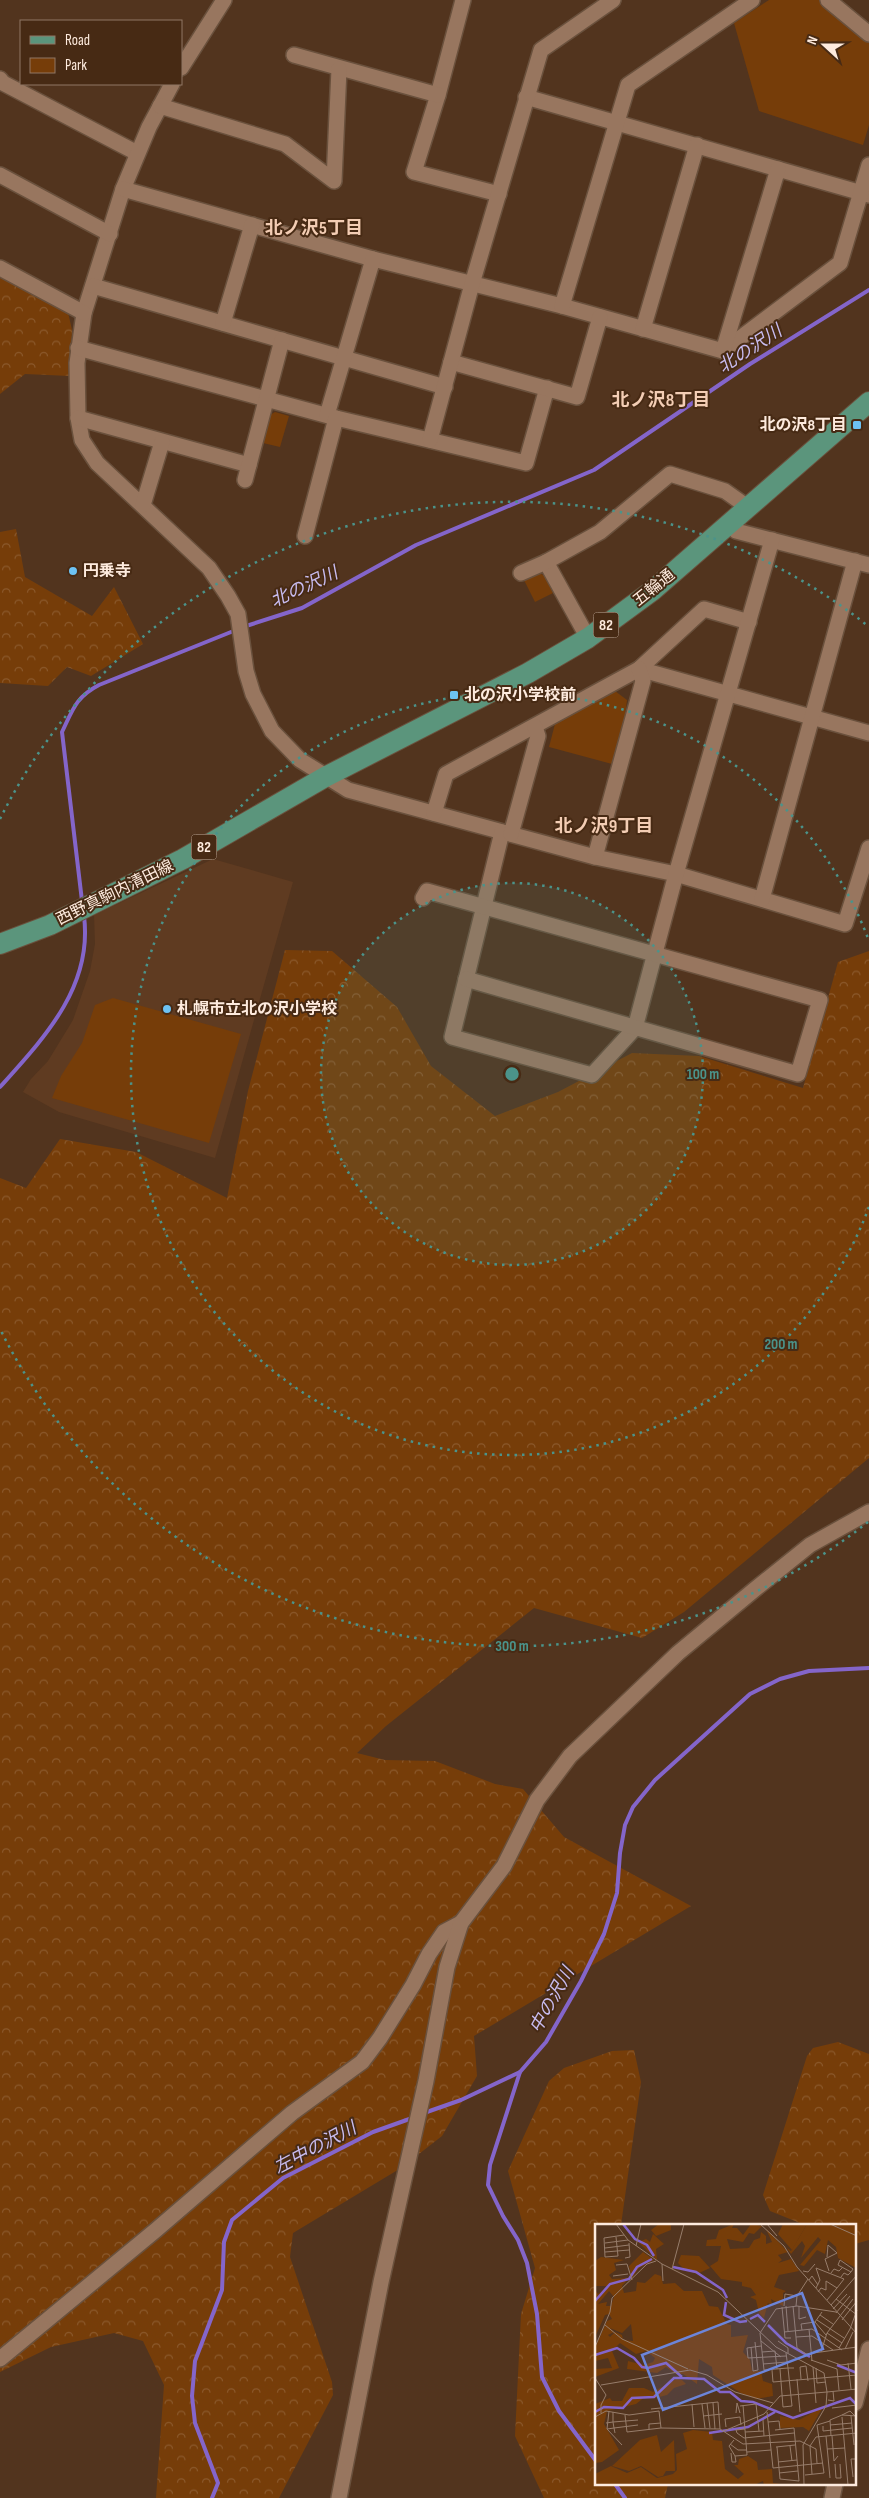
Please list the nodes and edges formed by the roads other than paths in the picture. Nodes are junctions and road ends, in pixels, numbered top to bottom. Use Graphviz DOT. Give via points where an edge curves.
graph roads {
  1 [pos="224,0"];
  2 [pos="463,0"];
  3 [pos="613,0"];
  4 [pos="752,0"];
  5 [pos="828,0"];
  6 [pos="869,34"];
  7 [pos="294,55"];
  8 [pos="182,66"];
  9 [pos="340,69"];
  10 [pos="1,84"];
  11 [pos="171,85"];
  12 [pos="438,95"];
  13 [pos="526,97"];
  14 [pos="160,106"];
  15 [pos="616,122"];
  16 [pos="697,145"];
  17 [pos="138,153"];
  18 [pos="869,165"];
  19 [pos="778,169"];
  20 [pos="0,174"];
  21 [pos="124,189"];
  22 [pos="498,194"];
  23 [pos="865,194"];
  24 [pos="252,225"];
  25 [pos="110,234"];
  26 [pos="373,259"];
  27 [pos="0,268"];
  28 [pos="472,284"];
  29 [pos="93,286"];
  30 [pos="562,306"];
  31 [pos="84,313"];
  32 [pos="600,317"];
  33 [pos="223,324"];
  34 [pos="644,329"];
  35 [pos="282,340"];
  36 [pos="78,348"];
  37 [pos="723,351"];
  38 [pos="344,357"];
  39 [pos="451,362"];
  40 [pos="445,386"];
  41 [pos="547,388"];
  42 [pos="266,399"];
  43 [pos="869,402"];
  44 [pos="332,416"];
  45 [pos="78,418"];
  46 [pos="430,440"];
  47 [pos="162,442"];
  48 [pos="143,505"];
  49 [pos="749,508"];
  50 [pos="730,524"];
  51 [pos="305,536"];
  52 [pos="772,540"];
  53 [pos="546,562"];
  54 [pos="862,563"];
  55 [pos="522,573"];
  56 [pos="749,622"];
  57 [pos="588,638"];
  58 [pos="639,669"];
  59 [pos="727,695"];
  60 [pos="812,718"];
  61 [pos="535,727"];
  62 [pos="869,734"];
  63 [pos="325,777"];
  64 [pos="304,790"];
  65 [pos="434,814"];
  66 [pos="507,833"];
  67 [pos="869,848"];
  68 [pos="595,857"];
  69 [pos="676,874"];
  70 [pos="423,898"];
  71 [pos="762,899"];
  72 [pos="484,908"];
  73 [pos="0,944"];
  74 [pos="655,955"];
  75 [pos="466,979"];
  76 [pos="635,1028"];
  77 [pos="869,1512"];
  78 [pos="461,1923"];
  79 [pos="869,2349"];
  80 [pos="0,2359"];
  81 [pos="856,2399"];
  82 [pos="339,2498"];
  1 -- 8 [label="street"];
  2 -- 12 [label="street"];
  3 -- 13 [label="street" via="541,50"];
  4 -- 15 [label="street" via="628,85"];
  5 -- 6 [label="street"];
  7 -- 9 [label="street"];
  9 -- 12 [label="street"];
  9 -- 14 [label="street" via="334,181 284,144"];
  10 -- 17 [label="street"];
  11 -- 14 [label="street"];
  12 -- 22 [label="street" via="414,172"];
  13 -- 15 [label="street"];
  13 -- 22 [label="street"];
  14 -- 17 [label="street"];
  15 -- 16 [label="street"];
  15 -- 30 [label="street"];
  16 -- 19 [label="street"];
  16 -- 34 [label="street"];
  17 -- 21 [label="street"];
  18 -- 23 [label="street"];
  19 -- 23 [label="street"];
  19 -- 37 [label="street"];
  20 -- 25 [label="street"];
  21 -- 24 [label="street"];
  21 -- 25 [label="street"];
  22 -- 28 [label="street"];
  23 -- 37 [label="street" via="840,264"];
  24 -- 26 [label="street"];
  24 -- 33 [label="street"];
  25 -- 29 [label="street"];
  26 -- 28 [label="street"];
  26 -- 38 [label="street"];
  27 -- 31 [label="street"];
  28 -- 30 [label="street"];
  28 -- 39 [label="street"];
  29 -- 31 [label="street"];
  29 -- 33 [label="street"];
  30 -- 32 [label="street"];
  31 -- 36 [label="street"];
  32 -- 34 [label="street"];
  32 -- 41 [label="street" via="577,397"];
  33 -- 35 [label="street"];
  34 -- 37 [label="street"];
  35 -- 38 [label="street"];
  35 -- 42 [label="street"];
  36 -- 42 [label="street"];
  36 -- 45 [label="street"];
  38 -- 40 [label="street"];
  38 -- 44 [label="street"];
  39 -- 40 [label="street"];
  39 -- 41 [label="street"];
  40 -- 46 [label="street"];
  41 -- 46 [label="street" via="526,463"];
  42 -- 44 [label="street"];
  42 -- 47 [label="street" via="248,472"];
  43 -- 49 [label="main road, 五輪通 / 82"];
  44 -- 46 [label="street"];
  44 -- 51 [label="street"];
  45 -- 47 [label="street"];
  45 -- 48 [label="street" via="82,440 98,463"];
  47 -- 48 [label="street"];
  48 -- 63 [label="street" via="209,568 238,614 246,671 253,694 272,731 300,760"];
  49 -- 50 [label="main road, 五輪通 / 82"];
  49 -- 53 [label="street" via="725,491 670,474 600,532"];
  50 -- 52 [label="street" via="736,531"];
  50 -- 57 [label="main road, 五輪通 / 82" via="652,592"];
  52 -- 54 [label="street"];
  52 -- 56 [label="street"];
  53 -- 55 [label="street"];
  53 -- 57 [label="street"];
  54 -- 60 [label="street"];
  56 -- 58 [label="street" via="704,609"];
  56 -- 59 [label="street"];
  57 -- 63 [label="main road, 五輪通 / 82" via="528,673"];
  58 -- 59 [label="street"];
  58 -- 61 [label="street"];
  58 -- 68 [label="street" via="643,681"];
  59 -- 60 [label="street"];
  59 -- 69 [label="street"];
  60 -- 62 [label="street"];
  60 -- 71 [label="street"];
  61 -- 65 [label="street" via="446,774"];
  61 -- 66 [label="street" via="538,736"];
  63 -- 64 [label="main road, 五輪通 / 82"];
  63 -- 65 [label="street" via="348,790"];
  64 -- 73 [label="main road, 西野真駒内清田線 / 82" via="183,859 74,914"];
  65 -- 66 [label="street"];
  66 -- 68 [label="street"];
  66 -- 72 [label="street"];
  67 -- 71 [label="street" via="845,924"];
  68 -- 69 [label="street"];
  69 -- 71 [label="street"];
  69 -- 74 [label="street"];
  70 -- 72 [label="street" via="427,890"];
  72 -- 74 [label="street"];
  72 -- 75 [label="street"];
  74 -- 76 [label="street"];
  74 -- 76 [label="street" via="820,1000 798,1074"];
  75 -- 76 [label="street"];
  75 -- 76 [label="street" via="452,1036 592,1075"];
  77 -- 78 [label="street" via="810,1545 754,1590 678,1653 570,1756 537,1800 504,1866"];
  78 -- 80 [label="street" via="444,1932 413,1986 362,2062 292,2113"];
  78 -- 82 [label="street" via="446,1967 426,2081 381,2282"];
  79 -- 81 [label="street"];
}
